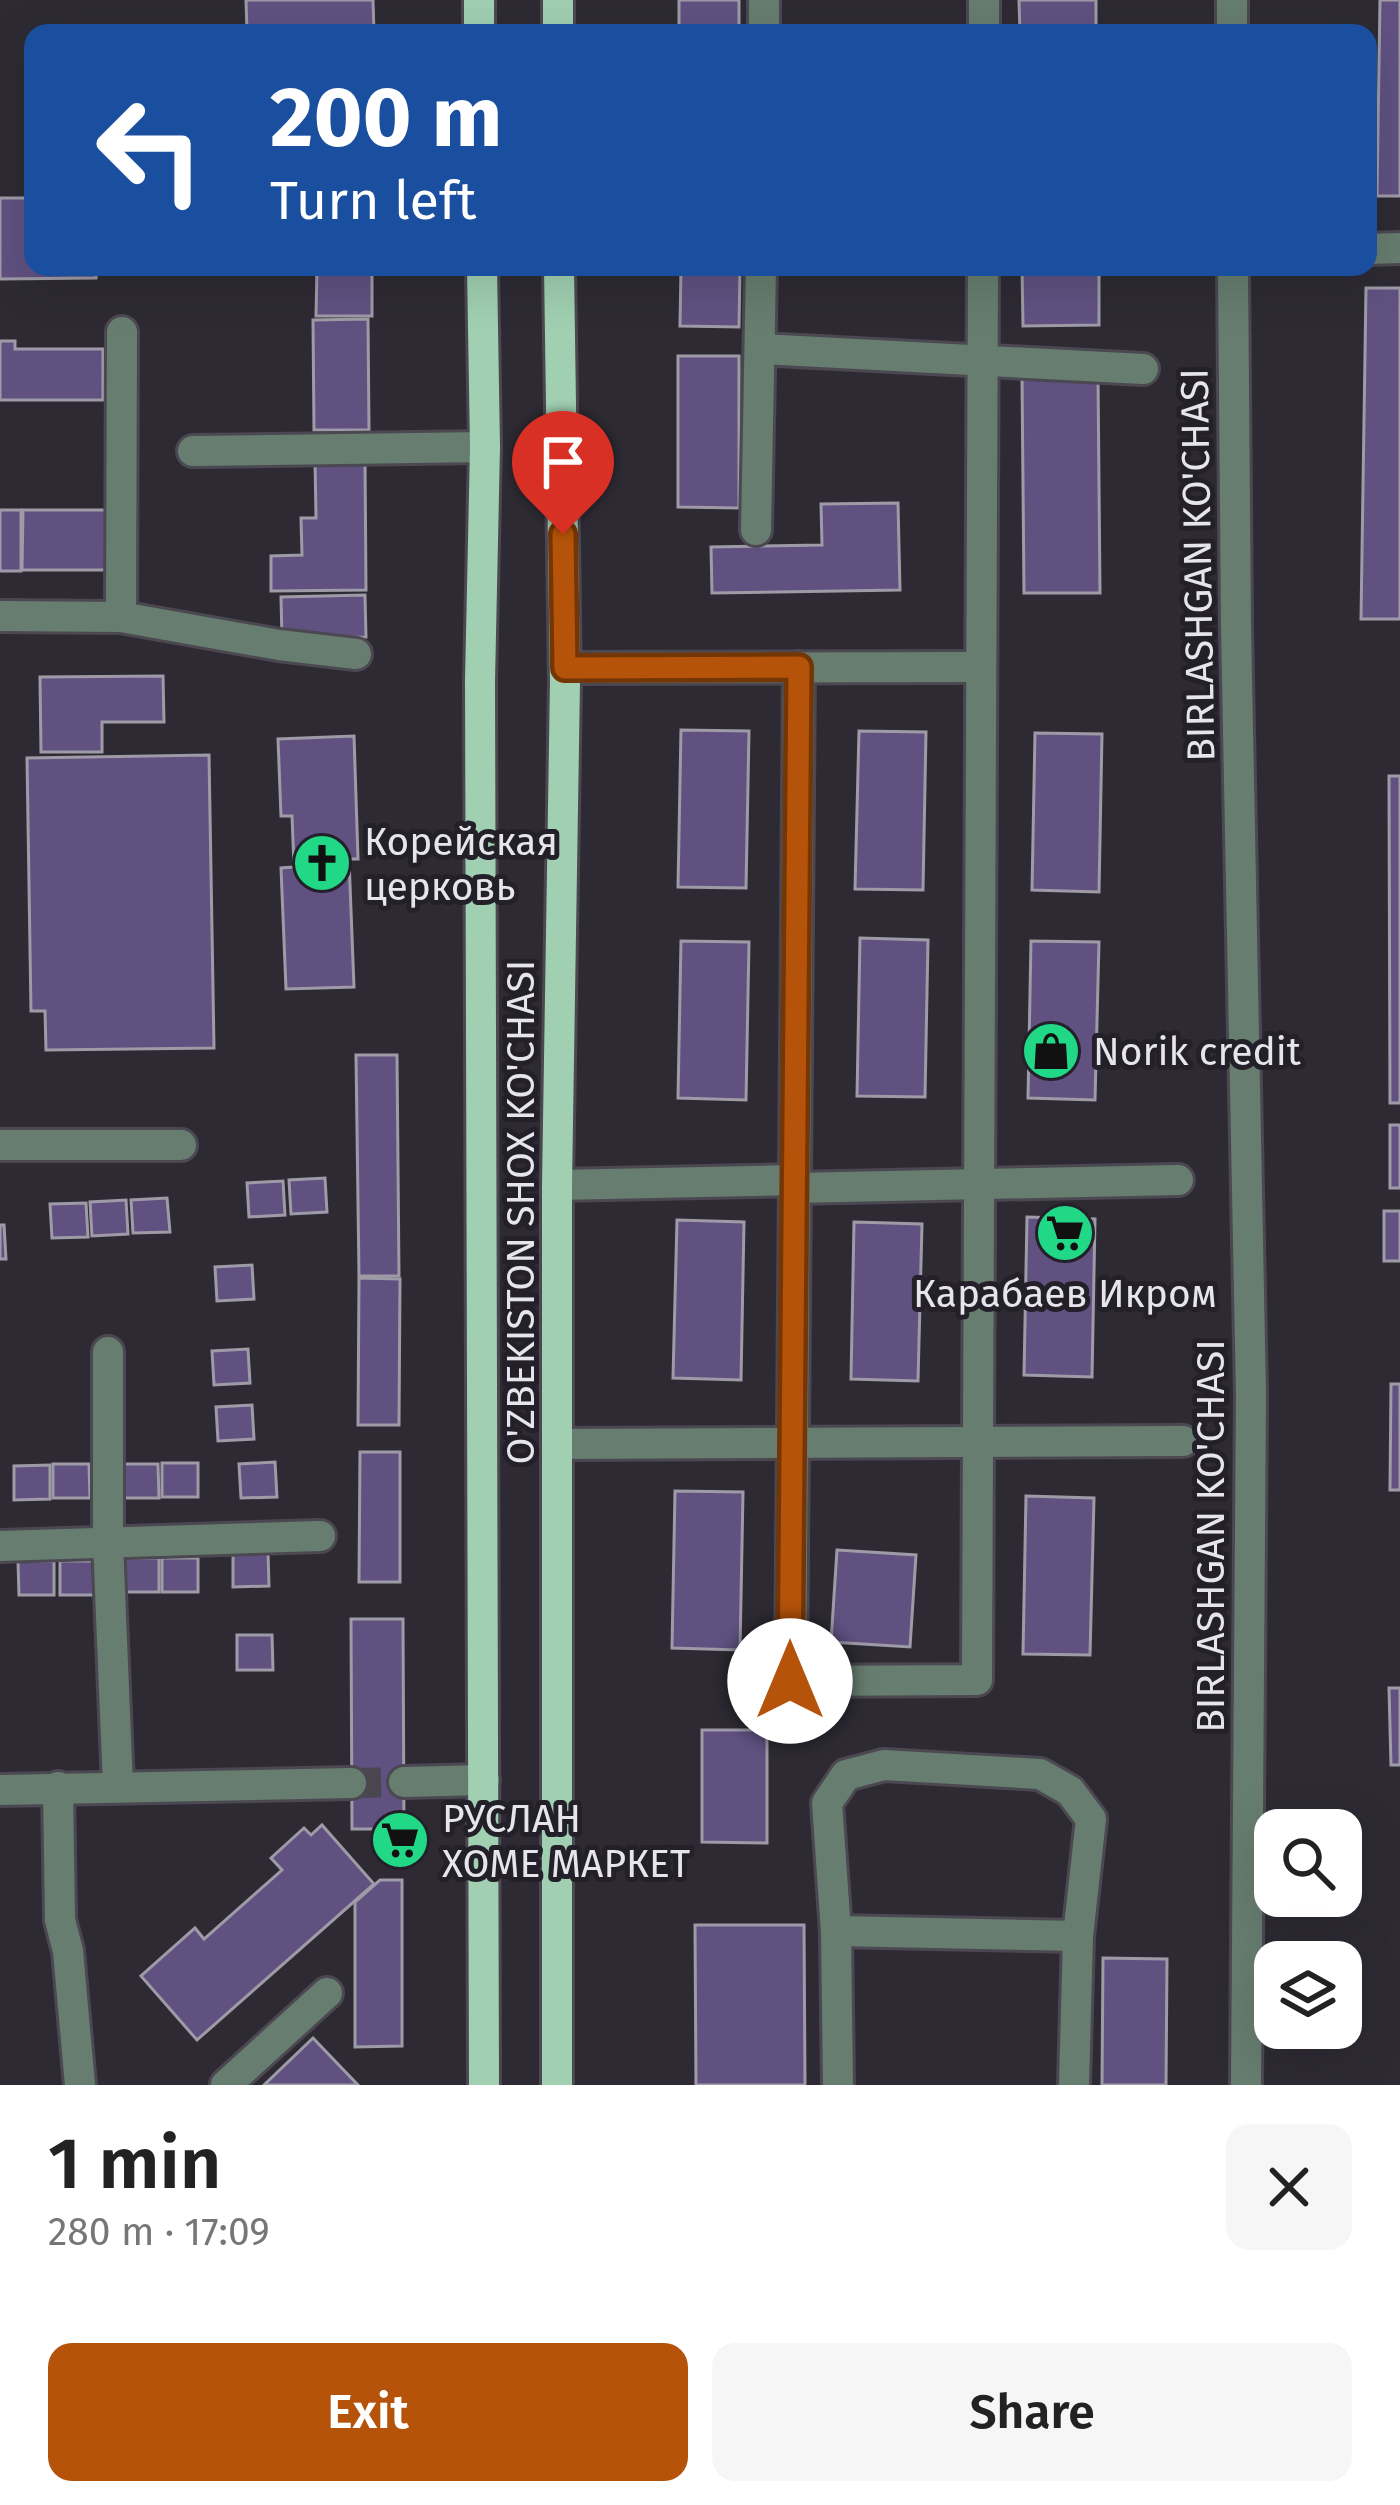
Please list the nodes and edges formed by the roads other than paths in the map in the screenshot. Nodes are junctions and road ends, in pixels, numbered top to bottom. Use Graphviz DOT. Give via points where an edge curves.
graph roads {
  1 [pos="482,276"];
  2 [pos="559,276"];
  3 [pos="761,276"];
  4 [pos="983,276"];
  5 [pos="1233,276"];
  6 [pos="122,332"];
  7 [pos="760,349"];
  8 [pos="983,358"];
  9 [pos="1143,368"];
  10 [pos="485,447"];
  11 [pos="194,451"];
  12 [pos="756,530"];
  13 [pos="0,616"];
  14 [pos="121,617"];
  15 [pos="356,654"];
  16 [pos="799,667"];
  17 [pos="981,667"];
  18 [pos="565,668"];
  19 [pos="0,1145"];
  20 [pos="181,1145"];
  21 [pos="1178,1180"];
  22 [pos="794,1184"];
  23 [pos="979,1184"];
  24 [pos="557,1185"];
  25 [pos="108,1352"];
  26 [pos="1183,1441"];
  27 [pos="978,1442"];
  28 [pos="792,1443"];
  29 [pos="558,1444"];
  30 [pos="320,1536"];
  31 [pos="107,1543"];
  32 [pos="0,1546"];
  33 [pos="484,1780"];
  34 [pos="404,1782"];
  35 [pos="351,1783"];
  36 [pos="118,1786"];
  37 [pos="58,1787"];
  38 [pos="0,1790"];
  39 [pos="836,1931"];
  40 [pos="1078,1936"];
  41 [pos="327,1994"];
  42 [pos="80,2085"];
  43 [pos="226,2085"];
  44 [pos="484,2085"];
  45 [pos="557,2085"];
  46 [pos="838,2085"];
  47 [pos="1074,2085"];
  48 [pos="1246,2085"];
  1 -- 10 [label="main road, O'ZBEKISTON SHOX KO'CHASI"];
  2 -- 18 [label="main road, O'ZBEKISTON SHOX KO'CHASI"];
  3 -- 7 [label="street"];
  4 -- 8 [label="street"];
  5 -- 48 [label="street, BIRLASHGAN KO'CHASI" via="1251,1396"];
  6 -- 14 [label="street"];
  7 -- 8 [label="street"];
  7 -- 12 [label="street"];
  8 -- 9 [label="street"];
  8 -- 17 [label="street"];
  10 -- 11 [label="street"];
  10 -- 33 [label="main road, O'ZBEKISTON SHOX KO'CHASI"];
  13 -- 14 [label="street"];
  14 -- 15 [label="street"];
  16 -- 17 [label="street"];
  16 -- 18 [label="street"];
  16 -- 22 [label="street"];
  17 -- 23 [label="street"];
  18 -- 24 [label="main road, O'ZBEKISTON SHOX KO'CHASI"];
  19 -- 20 [label="street"];
  21 -- 23 [label="street"];
  22 -- 23 [label="street"];
  22 -- 24 [label="street"];
  22 -- 28 [label="street"];
  23 -- 27 [label="street"];
  24 -- 29 [label="main road, O'ZBEKISTON SHOX KO'CHASI"];
  25 -- 31 [label="street"];
  26 -- 27 [label="street"];
  27 -- 28 [label="street"];
  27 -- 28 [label="street" via="977,1680 790,1681"];
  28 -- 29 [label="street"];
  29 -- 45 [label="main road, O'ZBEKISTON SHOX KO'CHASI"];
  30 -- 31 [label="street"];
  31 -- 32 [label="street"];
  31 -- 36 [label="street"];
  33 -- 34 [label="street"];
  33 -- 44 [label="main road, O'ZBEKISTON SHOX KO'CHASI"];
  35 -- 36 [label="street"];
  36 -- 37 [label="street"];
  37 -- 38 [label="street"];
  37 -- 42 [label="street" via="60,1920"];
  39 -- 40 [label="street"];
  39 -- 40 [label="street" via="827,1803 846,1775 884,1765 1040,1774 1070,1791 1091,1819"];
  39 -- 46 [label="street"];
  40 -- 47 [label="street"];
  41 -- 43 [label="street"];
}
